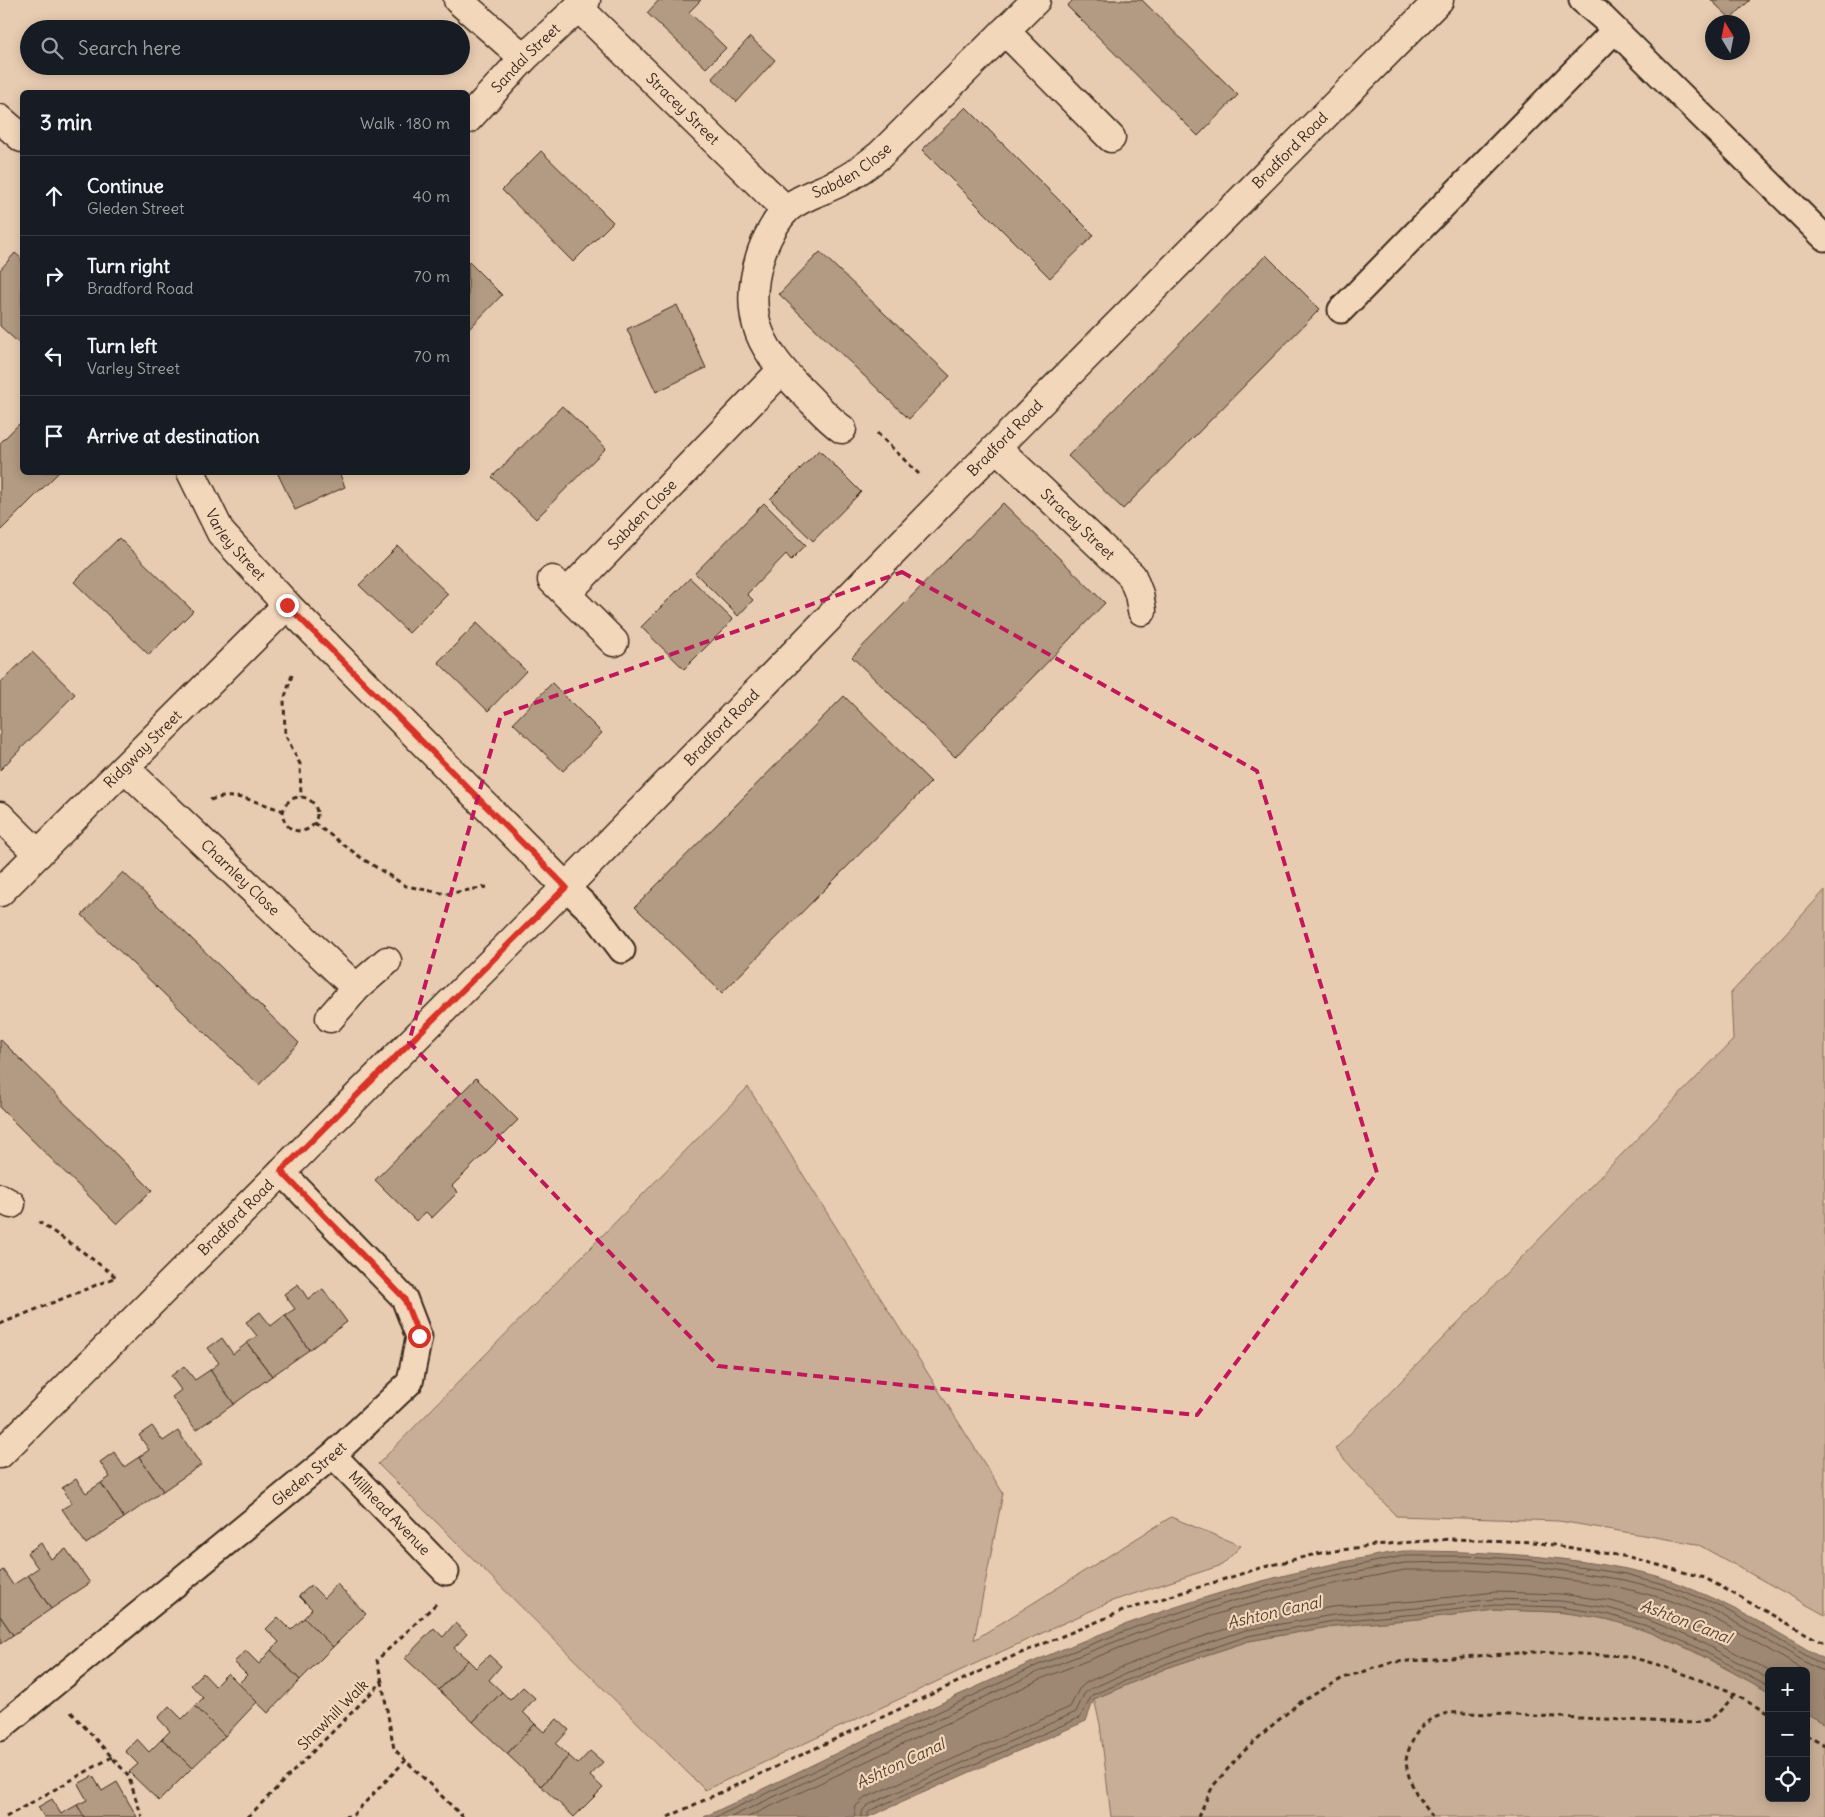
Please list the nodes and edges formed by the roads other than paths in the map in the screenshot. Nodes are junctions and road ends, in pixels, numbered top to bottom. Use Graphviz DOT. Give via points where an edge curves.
graph roads {
  1 [pos="458,0"];
  2 [pos="1036,0"];
  3 [pos="1439,0"];
  4 [pos="1582,0"];
  5 [pos="582,4"];
  6 [pos="1616,30"];
  7 [pos="1005,31"];
  8 [pos="524,58"];
  9 [pos="470,117"];
  10 [pos="0,119"];
  11 [pos="20,136"];
  12 [pos="1111,138"];
  13 [pos="786,210"];
  14 [pos="1823,232"];
  15 [pos="1341,310"];
  16 [pos="782,370"];
  17 [pos="842,429"];
  18 [pos="997,448"];
  19 [pos="192,475"];
  20 [pos="287,605"];
  21 [pos="1142,611"];
  22 [pos="614,642"];
  23 [pos="125,768"];
  24 [pos="0,816"];
  25 [pos="38,854"];
  26 [pos="566,887"];
  27 [pos="0,892"];
  28 [pos="622,950"];
  29 [pos="387,961"];
  30 [pos="356,988"];
  31 [pos="330,1018"];
  32 [pos="281,1171"];
  33 [pos="0,1454"];
  34 [pos="333,1455"];
  35 [pos="446,1572"];
  36 [pos="0,1728"];
  1 -- 8 [label="street"];
  2 -- 7 [label="street, Sabden Close"];
  3 -- 18 [label="street, Bradford Road"];
  4 -- 6 [label="lane"];
  5 -- 8 [label="street, Sandal Street"];
  5 -- 13 [label="street, Stracey Street"];
  6 -- 14 [label="lane"];
  6 -- 15 [label="lane"];
  7 -- 12 [label="street"];
  7 -- 13 [label="street, Sabden Close" via="880,155 841,182 798,200"];
  8 -- 9 [label="street, Sandal Street"];
  10 -- 11 [label="street"];
  13 -- 16 [label="street, Sabden Close" via="763,248 753,292 758,332 767,352"];
  16 -- 17 [label="street, Sabden Close"];
  16 -- 22 [label="street, Sabden Close" via="559,587"];
  18 -- 21 [label="street, Stracey Street" via="1132,576"];
  18 -- 26 [label="street, Bradford Road"];
  19 -- 20 [label="street, Varley Street" via="221,533"];
  20 -- 23 [label="street, Ridgway Street"];
  20 -- 26 [label="street, Varley Street"];
  23 -- 25 [label="street, Ridgway Street"];
  23 -- 30 [label="street, Charnley Close"];
  24 -- 25 [label="street"];
  25 -- 27 [label="street, Ridgway Street"];
  26 -- 28 [label="lane" via="597,917"];
  26 -- 32 [label="street, Bradford Road"];
  29 -- 30 [label="street"];
  30 -- 31 [label="street"];
  32 -- 33 [label="street, Bradford Road"];
  32 -- 34 [label="lane, Gleden Street" via="404,1298 419,1336 410,1382"];
  34 -- 35 [label="lane, Millhead Avenue"];
  34 -- 36 [label="lane, Gleden Street"];
}
